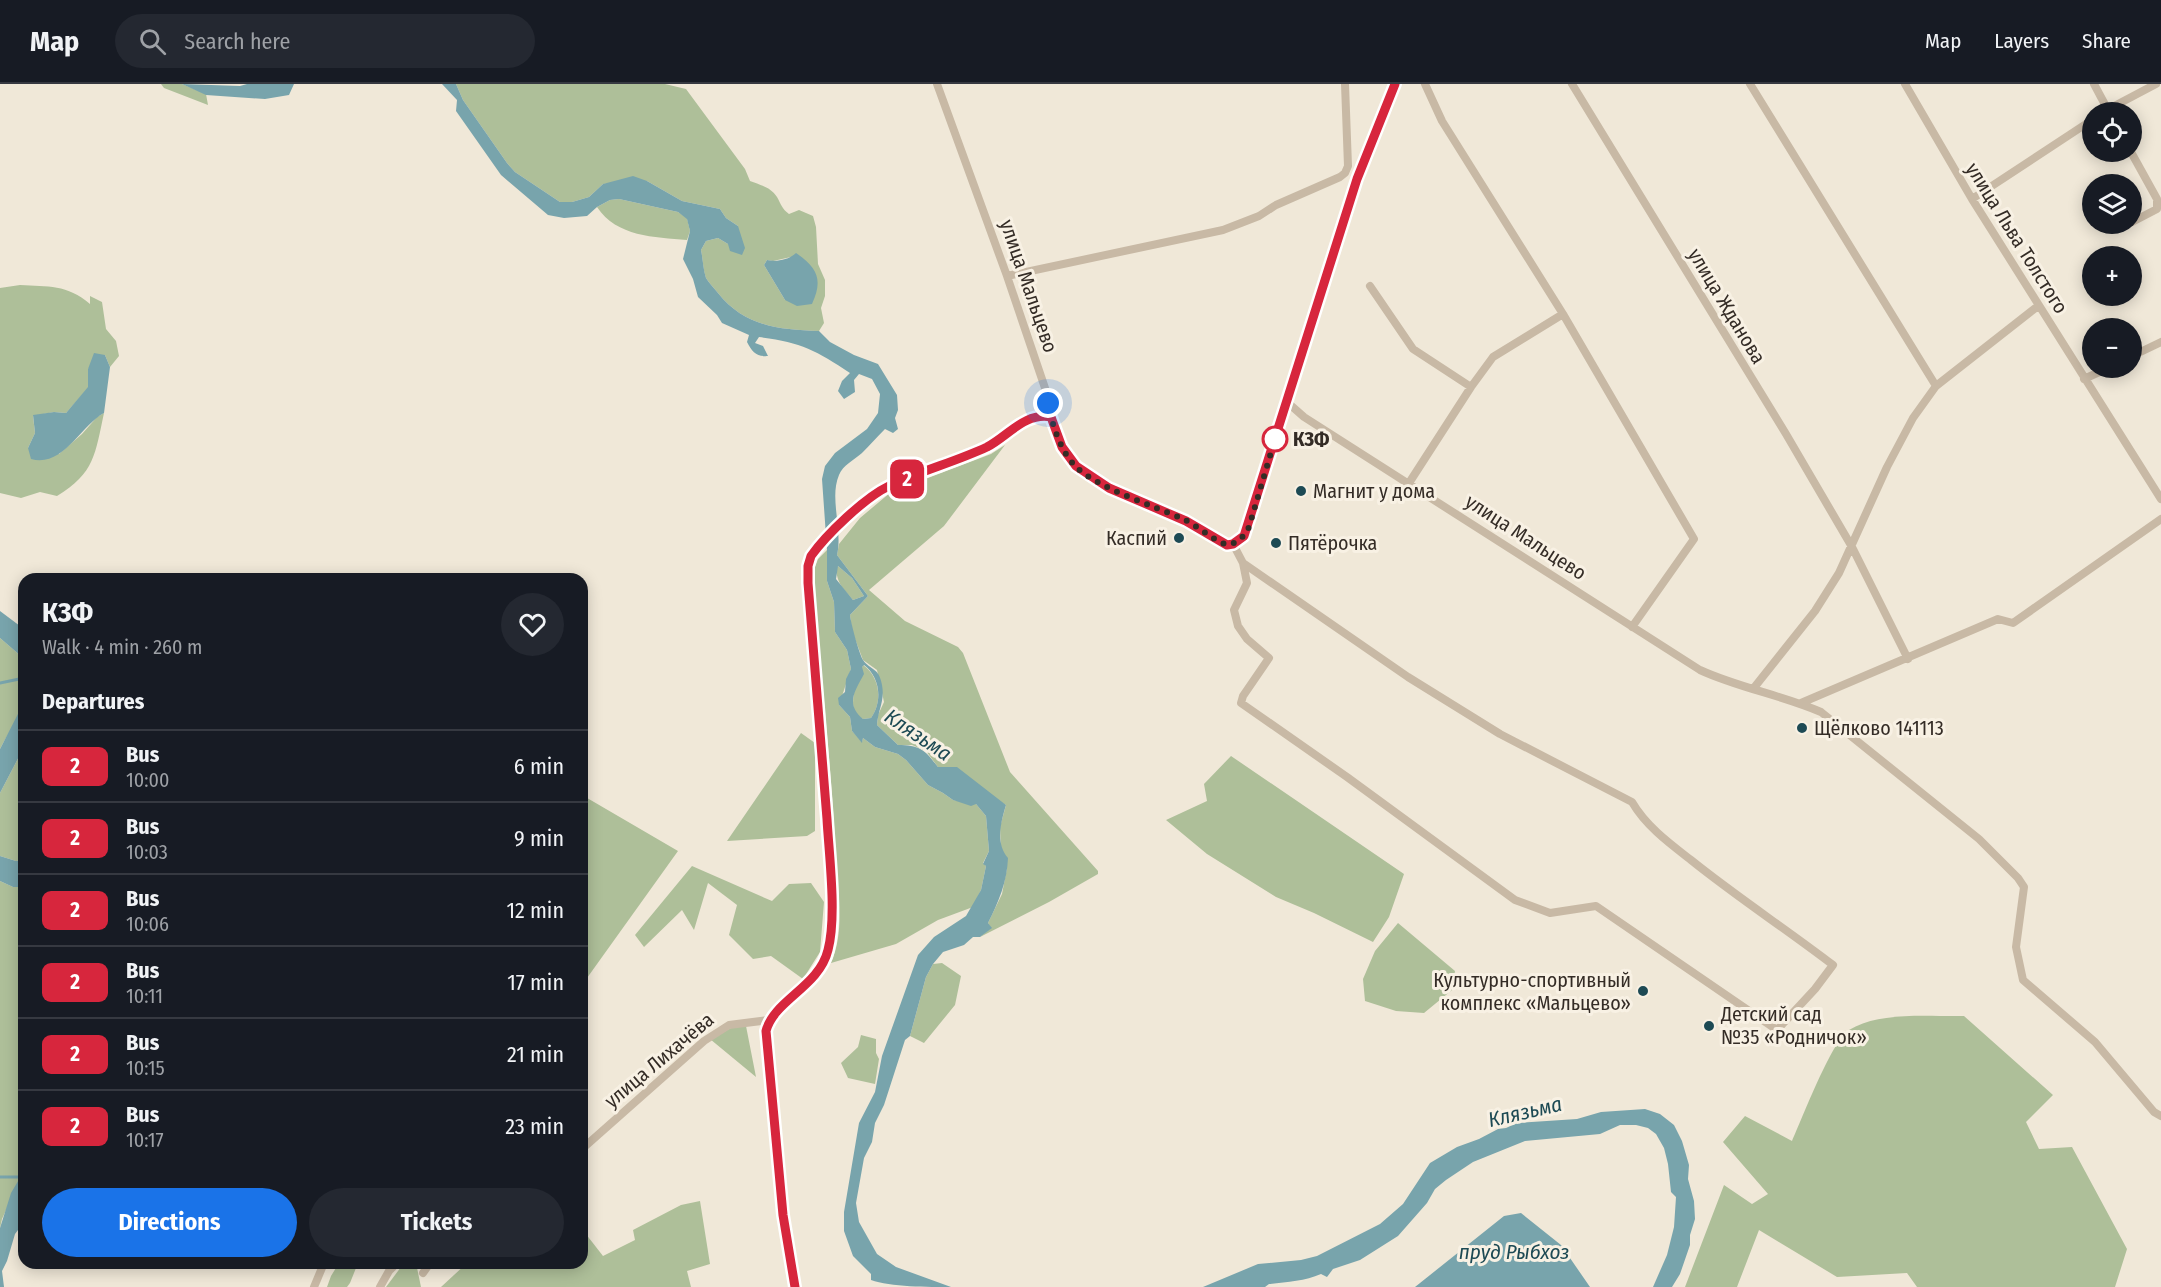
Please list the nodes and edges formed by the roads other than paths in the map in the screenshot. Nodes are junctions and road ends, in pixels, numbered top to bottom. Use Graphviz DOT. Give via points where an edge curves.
graph roads {
  1 [pos="937,84"];
  2 [pos="1345,84"];
  3 [pos="1395,84"];
  4 [pos="1425,84"];
  5 [pos="1572,84"];
  6 [pos="1750,84"];
  7 [pos="1905,84"];
  8 [pos="2094,84"];
  9 [pos="2156,84"];
  10 [pos="2102,102"];
  11 [pos="2124,102"];
  12 [pos="2082,127"];
  13 [pos="2137,162"];
  14 [pos="1345,173"];
  15 [pos="1357,179"];
  16 [pos="1972,199"];
  17 [pos="2142,217"];
  18 [pos="1007,276"];
  19 [pos="1370,286"];
  20 [pos="2038,306"];
  21 [pos="1563,314"];
  22 [pos="2161,342"];
  23 [pos="2142,351"];
  24 [pos="2084,379"];
  25 [pos="1936,386"];
  26 [pos="1471,387"];
  27 [pos="1287,402"];
  28 [pos="1051,417"];
  29 [pos="1409,483"];
  30 [pos="2161,499"];
  31 [pos="2161,519"];
  32 [pos="1233,544"];
  33 [pos="1852,547"];
  34 [pos="1243,562"];
  35 [pos="1632,627"];
  36 [pos="1908,659"];
  37 [pos="1752,689"];
  38 [pos="1801,704"];
  39 [pos="769,1020"];
  40 [pos="2161,1116"];
  41 [pos="588,1144"];
  42 [pos="322,1269"];
  43 [pos="391,1269"];
  44 [pos="426,1269"];
  45 [pos="423,1273"];
  46 [pos="314,1287"];
  47 [pos="380,1287"];
  48 [pos="795,1287"];
  1 -- 18 [label="street, улица Мальцево"];
  2 -- 14 [label="street"];
  3 -- 15 [label="street"];
  4 -- 21 [label="street" via="1442,121"];
  5 -- 33 [label="street, улица Жданова"];
  6 -- 25 [label="street"];
  7 -- 16 [label="street, улица Льва Толстого"];
  8 -- 10 [label="street"];
  9 -- 11 [label="street"];
  12 -- 16 [label="street"];
  13 -- 17 [label="street" via="2157,199 2157,209"];
  14 -- 15 [label="street"];
  14 -- 18 [label="street" via="1222,230"];
  15 -- 27 [label="street"];
  16 -- 20 [label="street, улица Льва Толстого"];
  18 -- 28 [label="street, улица Мальцево" via="1046,388"];
  19 -- 26 [label="street" via="1413,349"];
  20 -- 24 [label="street, улица Льва Толстого"];
  20 -- 25 [label="street"];
  21 -- 26 [label="street" via="1493,357"];
  21 -- 35 [label="street" via="1694,539"];
  22 -- 23 [label="street"];
  24 -- 30 [label="street, улица Льва Толстого"];
  25 -- 33 [label="street" via="1913,418 1887,467"];
  26 -- 29 [label="street"];
  27 -- 29 [label="street, улица Мальцево" via="1304,417"];
  27 -- 32 [label="street" via="1249,527"];
  28 -- 32 [label="street, улица Мальцево" via="1062,447 1076,466 1109,488 1186,521 1220,542"];
  28 -- 39 [label="street" via="1040,415 1021,423 988,446 887,487 853,513 808,561 828,838 831,936 821,968"];
  29 -- 35 [label="street, улица Мальцево"];
  31 -- 36 [label="street" via="2013,622 1998,619"];
  32 -- 34 [label="street"];
  33 -- 36 [label="street, улица Жданова"];
  33 -- 37 [label="street" via="1815,611"];
  34 -- 34 [label="street" via="1247,583 1234,610 1238,626 1269,658 1241,703 1515,900 1550,913 1596,906 1776,1030 1833,965 1666,841 1632,802 1500,734"];
  35 -- 37 [label="street, улица Мальцево" via="1700,670"];
  36 -- 38 [label="street"];
  37 -- 38 [label="street, улица Мальцево"];
  38 -- 40 [label="street, улица Мальцево" via="1821,712 1979,839 2018,879 2024,887 2016,947 2023,980 2095,1042"];
  39 -- 41 [label="street, улица Лихачёва" via="729,1024 704,1041"];
  39 -- 48 [label="street" via="766,1043 783,1215"];
  42 -- 46 [label="street"];
  43 -- 47 [label="street"];
  44 -- 45 [label="street"];
}
